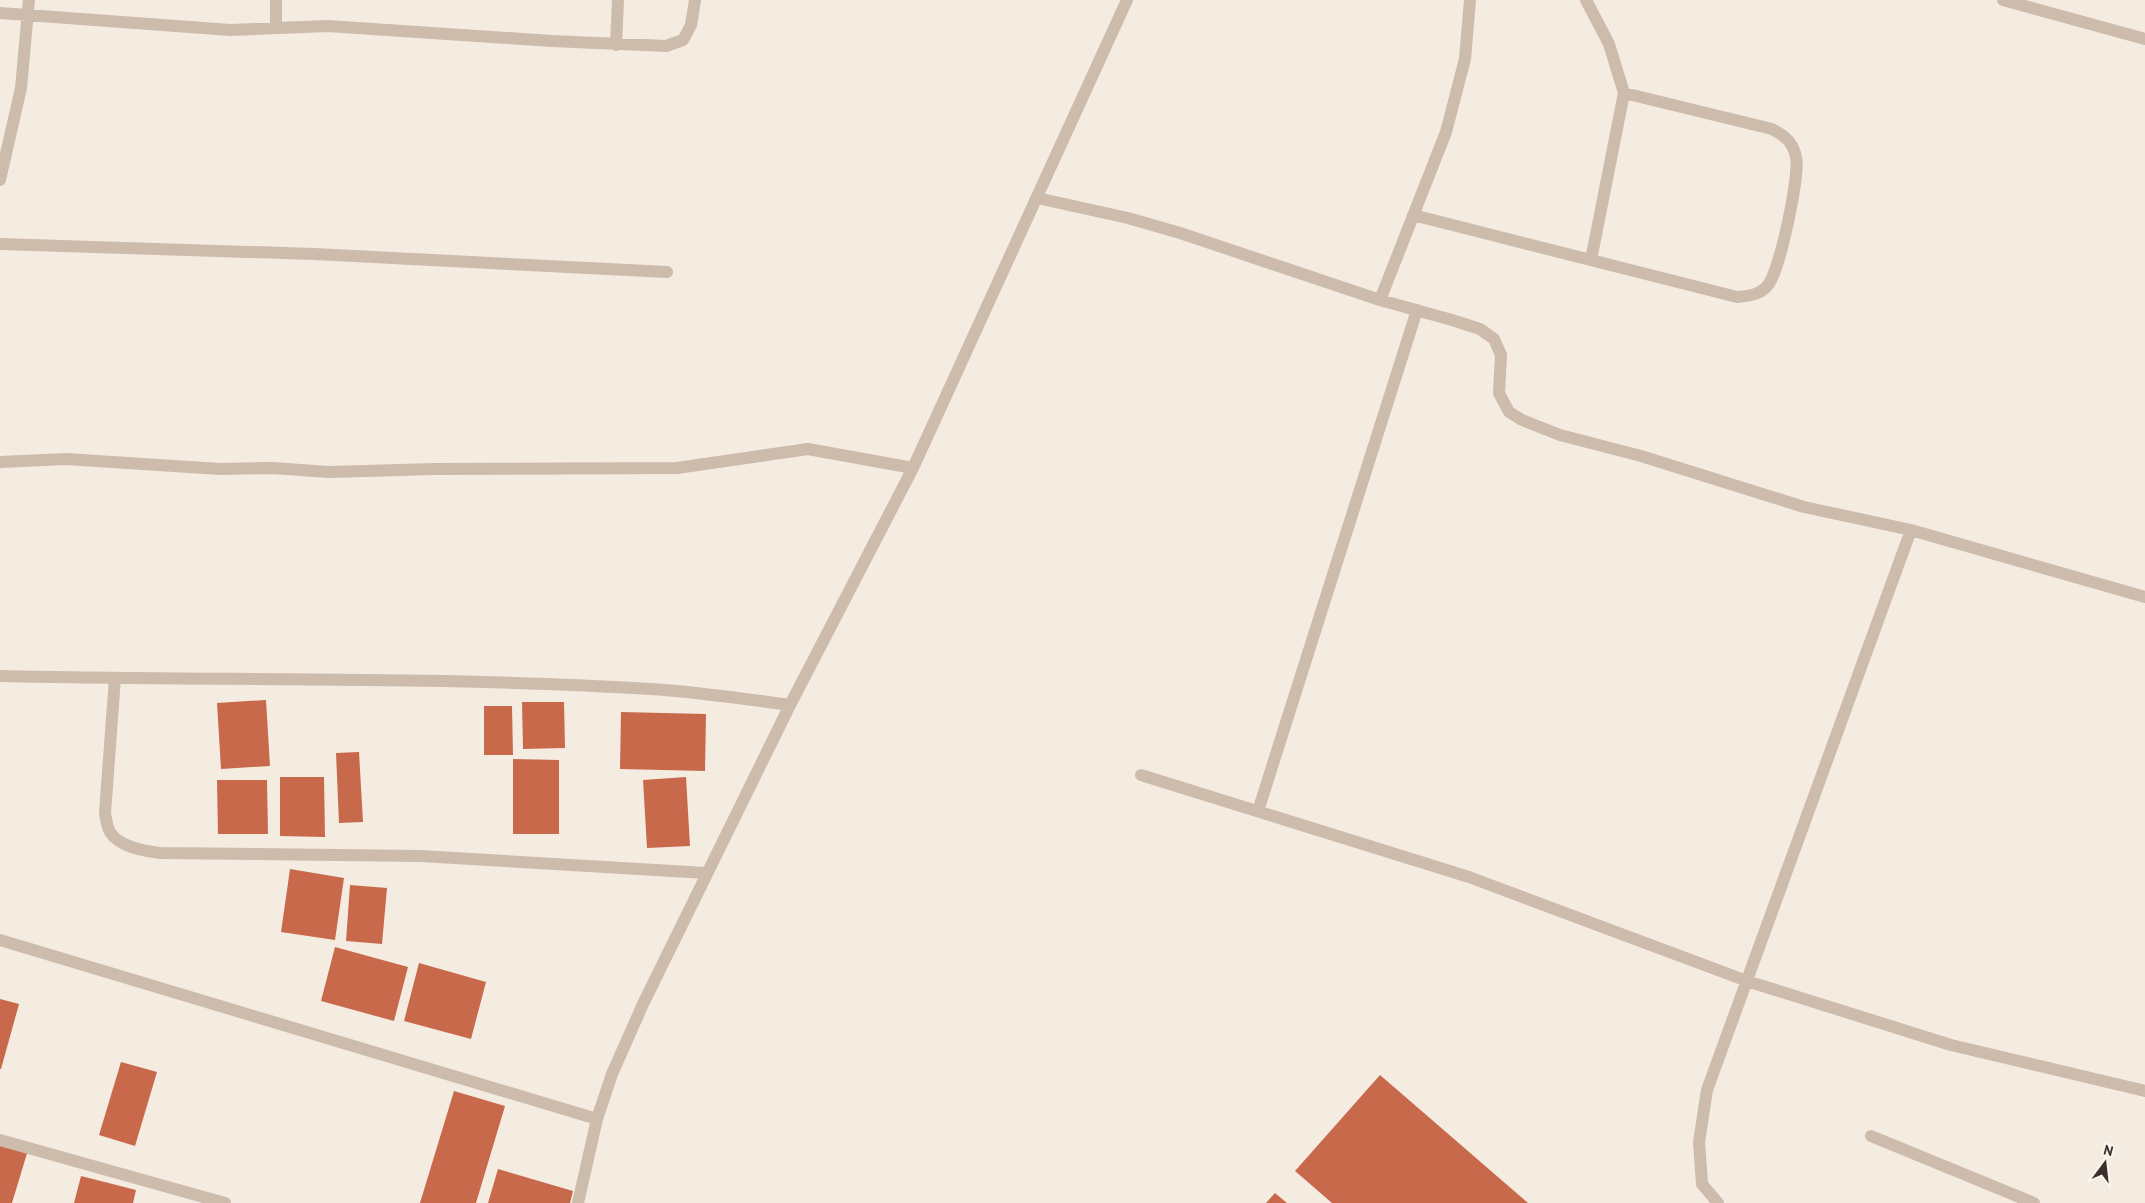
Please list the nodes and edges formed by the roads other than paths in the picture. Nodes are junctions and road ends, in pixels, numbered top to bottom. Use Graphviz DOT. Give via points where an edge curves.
graph roads {
  1 [pos="29,0"];
  2 [pos="276,0"];
  3 [pos="618,0"];
  4 [pos="695,0"];
  5 [pos="1127,0"];
  6 [pos="1470,0"];
  7 [pos="1586,0"];
  8 [pos="2003,0"];
  9 [pos="0,13"];
  10 [pos="27,14"];
  11 [pos="276,28"];
  12 [pos="2145,38"];
  13 [pos="616,45"];
  14 [pos="1624,93"];
  15 [pos="0,180"];
  16 [pos="1036,198"];
  17 [pos="1413,215"];
  18 [pos="0,244"];
  19 [pos="1591,260"];
  20 [pos="667,272"];
  21 [pos="1380,300"];
  22 [pos="1417,310"];
  23 [pos="0,462"];
  24 [pos="913,468"];
  25 [pos="1911,530"];
  26 [pos="2145,597"];
  27 [pos="0,676"];
  28 [pos="115,678"];
  29 [pos="790,705"];
  30 [pos="1141,775"];
  31 [pos="1258,811"];
  32 [pos="706,874"];
  33 [pos="0,940"];
  34 [pos="1747,981"];
  35 [pos="2145,1091"];
  36 [pos="596,1119"];
  37 [pos="1871,1136"];
  38 [pos="0,1140"];
  39 [pos="225,1203"];
  40 [pos="578,1203"];
  41 [pos="1718,1203"];
  42 [pos="2034,1203"];
  1 -- 10 [label="street"];
  2 -- 11 [label="street"];
  3 -- 13 [label="street"];
  4 -- 13 [label="street" via="691,25 683,40 666,46"];
  5 -- 16 [label="street"];
  6 -- 17 [label="street" via="1465,59 1446,132"];
  7 -- 14 [label="street" via="1609,44"];
  8 -- 12 [label="street"];
  9 -- 10 [label="street"];
  10 -- 11 [label="street" via="230,30"];
  10 -- 15 [label="street" via="21,88"];
  11 -- 13 [label="street" via="328,26"];
  14 -- 19 [label="street"];
  14 -- 19 [label="street" via="1772,129 1789,138 1798,171 1782,249 1768,285 1754,296 1737,298"];
  16 -- 21 [label="street" via="1171,230"];
  16 -- 24 [label="street"];
  17 -- 19 [label="street"];
  17 -- 21 [label="street"];
  18 -- 20 [label="street" via="314,254"];
  21 -- 22 [label="street"];
  22 -- 25 [label="street" via="1480,329 1494,339 1501,356 1499,393 1509,412 1522,420 1560,435 1641,456 1804,507"];
  22 -- 31 [label="street"];
  23 -- 24 [label="street" via="66,459 329,472 678,468 808,449"];
  24 -- 29 [label="street"];
  25 -- 26 [label="street"];
  25 -- 34 [label="street"];
  27 -- 28 [label="street"];
  28 -- 29 [label="street" via="368,679 654,689"];
  28 -- 32 [label="street" via="105,813 110,833 126,845 140,850 160,853 420,856"];
  29 -- 32 [label="street"];
  30 -- 31 [label="street"];
  31 -- 34 [label="street" via="1469,877"];
  32 -- 36 [label="street" via="612,1074"];
  33 -- 36 [label="street"];
  34 -- 35 [label="street" via="1951,1045"];
  34 -- 41 [label="street" via="1707,1090 1699,1142 1702,1184"];
  36 -- 40 [label="street"];
  37 -- 42 [label="street"];
  38 -- 39 [label="street"];
}
